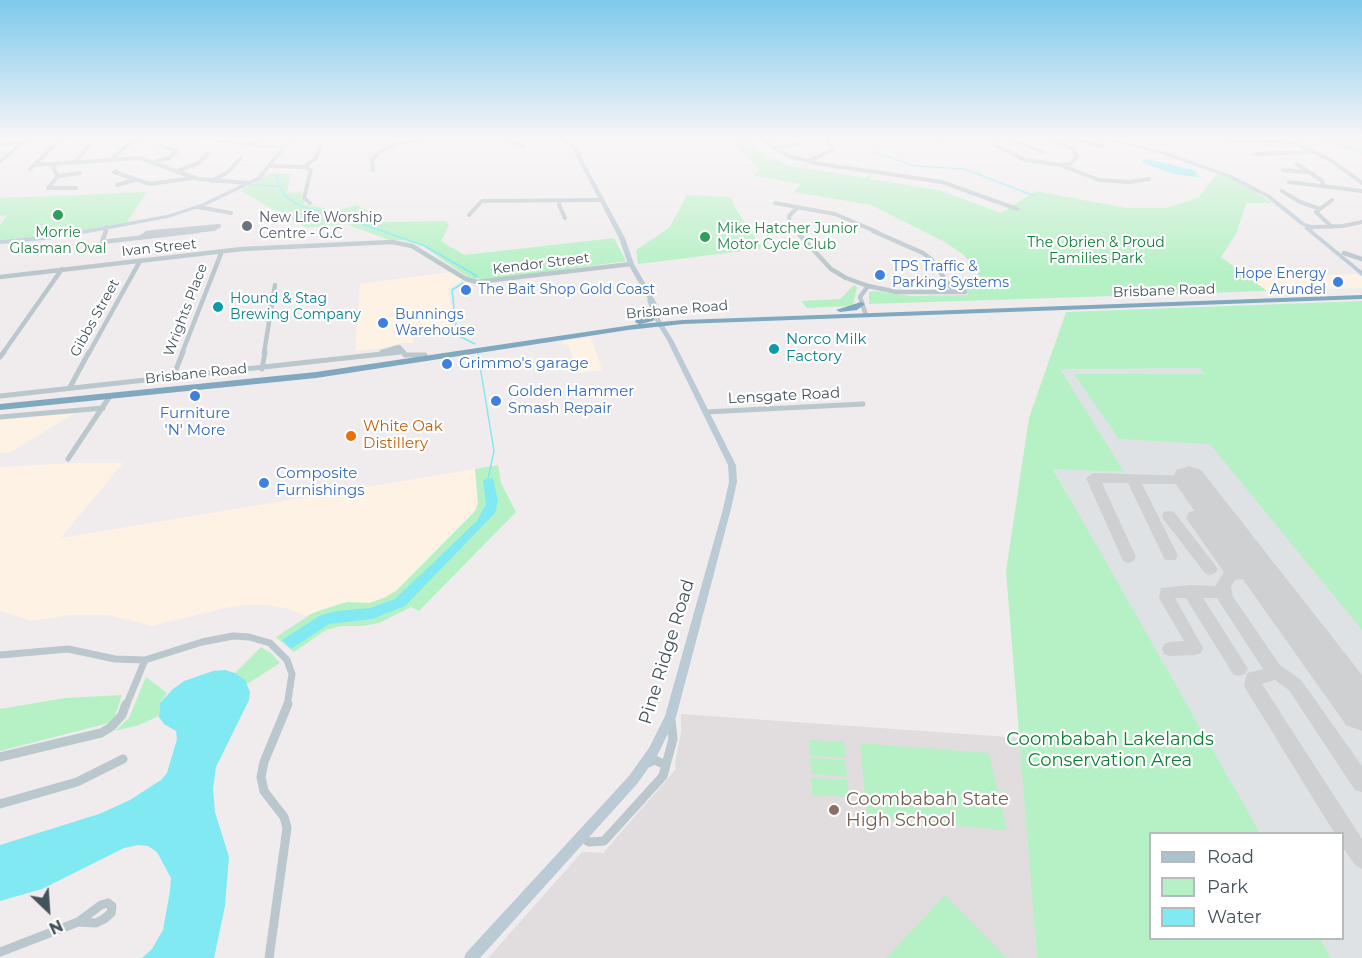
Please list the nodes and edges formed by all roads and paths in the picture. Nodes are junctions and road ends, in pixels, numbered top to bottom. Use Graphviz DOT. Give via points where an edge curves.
graph roads {
  1 [pos="53,182"];
  2 [pos="128,182"];
  3 [pos="142,182"];
  4 [pos="172,182"];
  5 [pos="211,182"];
  6 [pos="309,182"];
  7 [pos="588,182"];
  8 [pos="940,182"];
  9 [pos="1239,182"];
  10 [pos="1289,182"];
  11 [pos="1322,182"];
  12 [pos="249,183"];
  13 [pos="117,185"];
  14 [pos="1324,186"];
  15 [pos="65,188"];
  16 [pos="1282,191"];
  17 [pos="1362,191"];
  18 [pos="598,200"];
  19 [pos="1332,200"];
  20 [pos="560,201"];
  21 [pos="310,203"];
  22 [pos="775,203"];
  23 [pos="198,207"];
  24 [pos="798,207"];
  25 [pos="1320,208"];
  26 [pos="1017,209"];
  27 [pos="231,213"];
  28 [pos="469,215"];
  29 [pos="565,218"];
  30 [pos="1362,222"];
  31 [pos="107,227"];
  32 [pos="1332,227"];
  33 [pos="1311,228"];
  34 [pos="141,237"];
  35 [pos="0,242"];
  36 [pos="321,245"];
  37 [pos="222,251"];
  38 [pos="1348,259"];
  39 [pos="1362,260"];
  40 [pos="140,261"];
  41 [pos="631,262"];
  42 [pos="62,269"];
  43 [pos="1362,272"];
  44 [pos="0,277"];
  45 [pos="275,285"];
  46 [pos="868,286"];
  47 [pos="954,292"];
  48 [pos="965,292"];
  49 [pos="1362,294"];
  50 [pos="1269,299"];
  51 [pos="864,310"];
  52 [pos="682,320"];
  53 [pos="662,324"];
  54 [pos="400,352"];
  55 [pos="425,355"];
  56 [pos="343,356"];
  57 [pos="363,356"];
  58 [pos="0,357"];
  59 [pos="310,362"];
  60 [pos="336,368"];
  61 [pos="262,369"];
  62 [pos="173,377"];
  63 [pos="70,387"];
  64 [pos="0,396"];
  65 [pos="110,396"];
  66 [pos="863,404"];
  67 [pos="0,405"];
  68 [pos="103,408"];
  69 [pos="706,412"];
  70 [pos="0,417"];
  71 [pos="68,459"];
  72 [pos="0,655"];
  73 [pos="145,660"];
  74 [pos="670,717"];
  75 [pos="0,757"];
  76 [pos="123,759"];
  77 [pos="646,764"];
  78 [pos="664,765"];
  79 [pos="0,804"];
  80 [pos="581,837"];
  81 [pos="78,922"];
  82 [pos="0,952"];
  83 [pos="269,958"];
  84 [pos="471,958"];
  1 -- 15 [label="street" via="48,188"];
  2 -- 13 [label="street"];
  3 -- 4 [label="street" via="158,185"];
  5 -- 12 [label="street"];
  6 -- 21 [label="street" via="304,198"];
  7 -- 18 [label="street, Pine Ridge Road"];
  8 -- 26 [label="street"];
  9 -- 33 [label="street" via="1268,196 1303,224 1300,226"];
  10 -- 14 [label="street"];
  11 -- 14 [label="street"];
  12 -- 23 [label="street"];
  14 -- 17 [label="street"];
  16 -- 25 [label="street"];
  18 -- 20 [label="street"];
  18 -- 41 [label="street, Pine Ridge Road"];
  19 -- 25 [label="street"];
  20 -- 28 [label="street" via="482,201"];
  20 -- 29 [label="street"];
  22 -- 24 [label="street"];
  23 -- 27 [label="street"];
  23 -- 31 [label="street"];
  24 -- 46 [label="street" via="789,216 790,225 831,269"];
  24 -- 47 [label="street" via="835,214 923,253"];
  25 -- 32 [label="street" via="1318,216"];
  30 -- 32 [label="street"];
  31 -- 34 [label="street" via="102,242"];
  31 -- 35 [label="street"];
  32 -- 33 [label="street"];
  33 -- 38 [label="street"];
  34 -- 34 [label="street" via="147,233 219,226 214,229"];
  36 -- 37 [label="street, Ivan Street"];
  36 -- 41 [label="street, Kendor Street" via="404,243 477,282"];
  37 -- 40 [label="street, Ivan Street"];
  37 -- 62 [label="street, Wrights Place"];
  38 -- 39 [label="street"];
  38 -- 39 [label="street"];
  38 -- 43 [label="street"];
  40 -- 42 [label="street, Ivan Street"];
  40 -- 63 [label="street, Gibbs Street"];
  41 -- 53 [label="street, Pine Ridge Road"];
  42 -- 44 [label="street, Ivan Street"];
  42 -- 58 [label="street"];
  45 -- 61 [label="street"];
  46 -- 47 [label="street" via="903,292"];
  46 -- 51 [label="street" via="861,294"];
  47 -- 48 [label="street"];
  49 -- 50 [label="highway, Brisbane Road"];
  49 -- 50 [label="highway, Brisbane Road"];
  50 -- 51 [label="highway, Brisbane Road"];
  51 -- 52 [label="highway, Brisbane Road"];
  51 -- 52 [label="highway, Brisbane Road"];
  52 -- 53 [label="highway"];
  52 -- 53 [label="highway" via="666,317"];
  53 -- 55 [label="highway, Brisbane Road" via="630,324"];
  53 -- 60 [label="highway, Brisbane Road"];
  53 -- 69 [label="street, Pine Ridge Road"];
  54 -- 55 [label="street" via="408,356"];
  54 -- 56 [label="street" via="403,349 399,347"];
  54 -- 57 [label="street"];
  55 -- 60 [label="highway, Brisbane Road"];
  56 -- 59 [label="street"];
  56 -- 60 [label="street"];
  57 -- 60 [label="street"];
  57 -- 60 [label="street" via="345,360"];
  59 -- 60 [label="street"];
  59 -- 61 [label="street, Brisbane Road"];
  60 -- 65 [label="highway, Brisbane Road"];
  60 -- 67 [label="highway, Brisbane Road"];
  61 -- 62 [label="street, Brisbane Road"];
  62 -- 63 [label="street, Brisbane Road"];
  63 -- 64 [label="street, Brisbane Road"];
  65 -- 67 [label="highway, Brisbane Road"];
  65 -- 68 [label="street"];
  66 -- 69 [label="street, Lensgate Road"];
  68 -- 70 [label="street"];
  68 -- 71 [label="street"];
  69 -- 74 [label="street, Pine Ridge Road" via="734,475"];
  72 -- 73 [label="street" via="68,649 115,659"];
  73 -- 75 [label="street" via="122,716 111,727"];
  73 -- 83 [label="street" via="233,636 270,643 287,660 292,674 291,690 261,777 264,791 288,828"];
  74 -- 77 [label="street, Pine Ridge Road"];
  74 -- 78 [label="street" via="673,739"];
  76 -- 79 [label="street" via="77,782"];
  77 -- 78 [label="street" via="656,760"];
  77 -- 80 [label="street, Pine Ridge Road"];
  78 -- 80 [label="street" via="663,776 604,841 589,842"];
  80 -- 84 [label="street, Pine Ridge Road"];
  81 -- 82 [label="street"];
}
